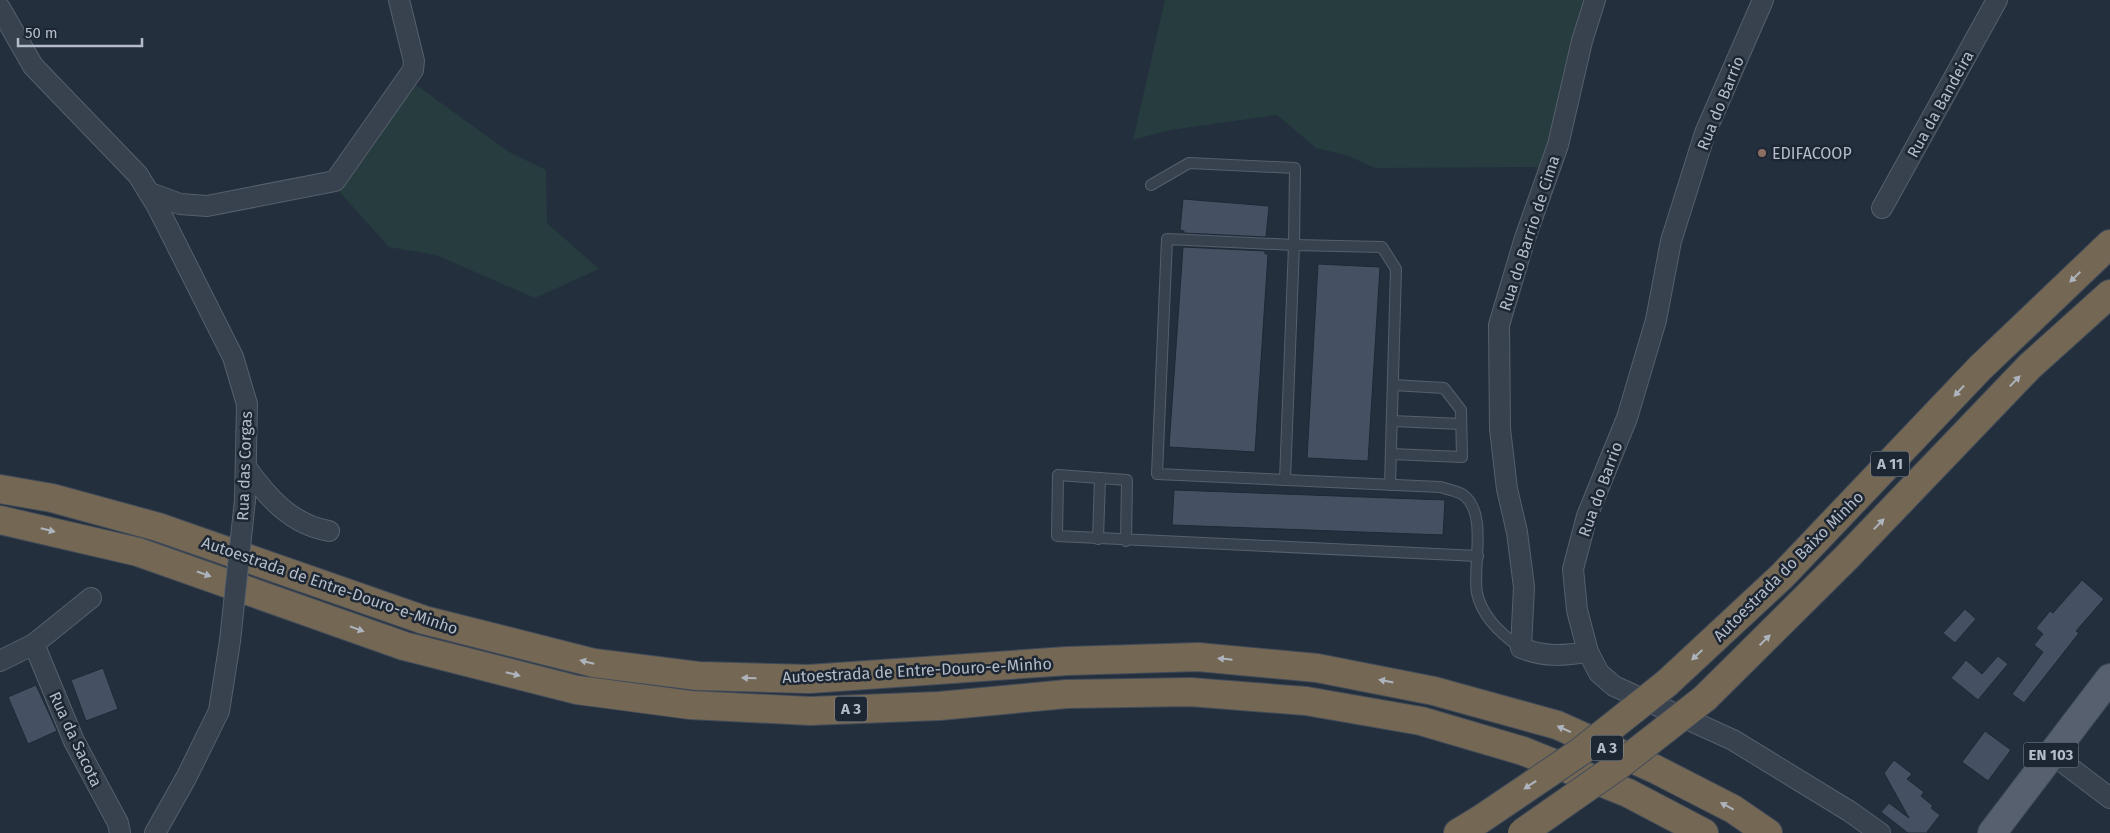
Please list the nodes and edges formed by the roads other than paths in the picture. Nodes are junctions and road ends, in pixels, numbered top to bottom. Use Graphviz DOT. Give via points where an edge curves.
graph roads {
  1 [pos="399,0"];
  2 [pos="1595,0"];
  3 [pos="1763,0"];
  4 [pos="1997,0"];
  5 [pos="0,8"];
  6 [pos="1151,184"];
  7 [pos="150,193"];
  8 [pos="1882,208"];
  9 [pos="2110,244"];
  10 [pos="1294,245"];
  11 [pos="2110,294"];
  12 [pos="1393,386"];
  13 [pos="1392,421"];
  14 [pos="1461,424"];
  15 [pos="1391,454"];
  16 [pos="246,468"];
  17 [pos="1100,478"];
  18 [pos="1285,480"];
  19 [pos="1390,485"];
  20 [pos="0,489"];
  21 [pos="0,520"];
  22 [pos="329,531"];
  23 [pos="1098,539"];
  24 [pos="1126,541"];
  25 [pos="1478,556"];
  26 [pos="91,598"];
  27 [pos="34,644"];
  28 [pos="1521,648"];
  29 [pos="1588,652"];
  30 [pos="0,661"];
  31 [pos="2110,678"];
  32 [pos="2052,754"];
  33 [pos="2110,798"];
  34 [pos="120,833"];
  35 [pos="155,833"];
  36 [pos="1458,833"];
  37 [pos="1522,833"];
  38 [pos="1704,833"];
  39 [pos="1768,833"];
  40 [pos="1880,833"];
  41 [pos="1992,833"];
  1 -- 7 [label="street" via="414,61 413,70 335,181 207,206 180,204"];
  2 -- 28 [label="street, Rua do Barrio de Cima" via="1558,145 1524,238 1499,325 1500,429 1524,587"];
  3 -- 29 [label="street, Rua do Barrio" via="1706,134 1671,241 1656,320 1629,409 1587,516 1573,569 1577,610"];
  4 -- 8 [label="street, Rua da Bandeira"];
  5 -- 7 [label="street, Rua das Corgas" via="33,66 138,174"];
  6 -- 10 [label="lane" via="1189,163 1295,168"];
  7 -- 16 [label="street, Rua das Corgas" via="233,357 247,404"];
  9 -- 36 [label="highway, Autoestrada do Baixo Minho / A 11, one-way, bridge" via="1980,368 1782,576 1667,683 1580,752"];
  10 -- 12 [label="lane" via="1382,247 1396,269"];
  10 -- 18 [label="lane"];
  10 -- 18 [label="lane" via="1167,239 1157,474"];
  37 -- 11 [label="highway, A 11, one-way, bridge" via="1622,763 1705,698 1846,558 2030,366"];
  12 -- 13 [label="lane"];
  12 -- 14 [label="lane" via="1444,388 1461,410"];
  13 -- 14 [label="lane"];
  13 -- 15 [label="lane"];
  14 -- 15 [label="lane" via="1462,457"];
  15 -- 19 [label="lane"];
  16 -- 22 [label="street" via="286,512 306,526"];
  16 -- 35 [label="street, Rua das Corgas, bridge" via="230,640 219,711"];
  17 -- 23 [label="lane"];
  17 -- 23 [label="lane" via="1058,475 1057,536"];
  17 -- 24 [label="lane" via="1127,480"];
  18 -- 19 [label="lane"];
  19 -- 25 [label="lane" via="1440,487 1462,494 1476,514"];
  39 -- 20 [label="highway, Autoestrada de Entre-Douro-e-Minho / A 3, one-way" via="1698,791 1556,725 1434,691 1317,668 1198,657 1067,661 809,679 698,676 594,663 424,620 158,527 52,498"];
  21 -- 38 [label="highway, Autoestrada de Entre-Douro-e-Minho / A 3, one-way" via="138,552 404,646 577,690 690,705 810,711 939,706 1067,694 1190,692 1306,701 1421,721 1523,751 1628,794"];
  23 -- 24 [label="lane"];
  24 -- 25 [label="lane"];
  25 -- 28 [label="lane" via="1477,593 1487,616 1504,637"];
  26 -- 27 [label="street"];
  27 -- 30 [label="street"];
  27 -- 34 [label="street, Rua da Sacota" via="74,741 118,823"];
  28 -- 29 [label="street" via="1538,655 1559,657"];
  29 -- 40 [label="street, Rua do Barrio" via="1599,673 1614,686 1733,740"];
  31 -- 32 [label="main road, EN 103"];
  32 -- 33 [label="street"];
  32 -- 41 [label="main road, EN 103"];
}
